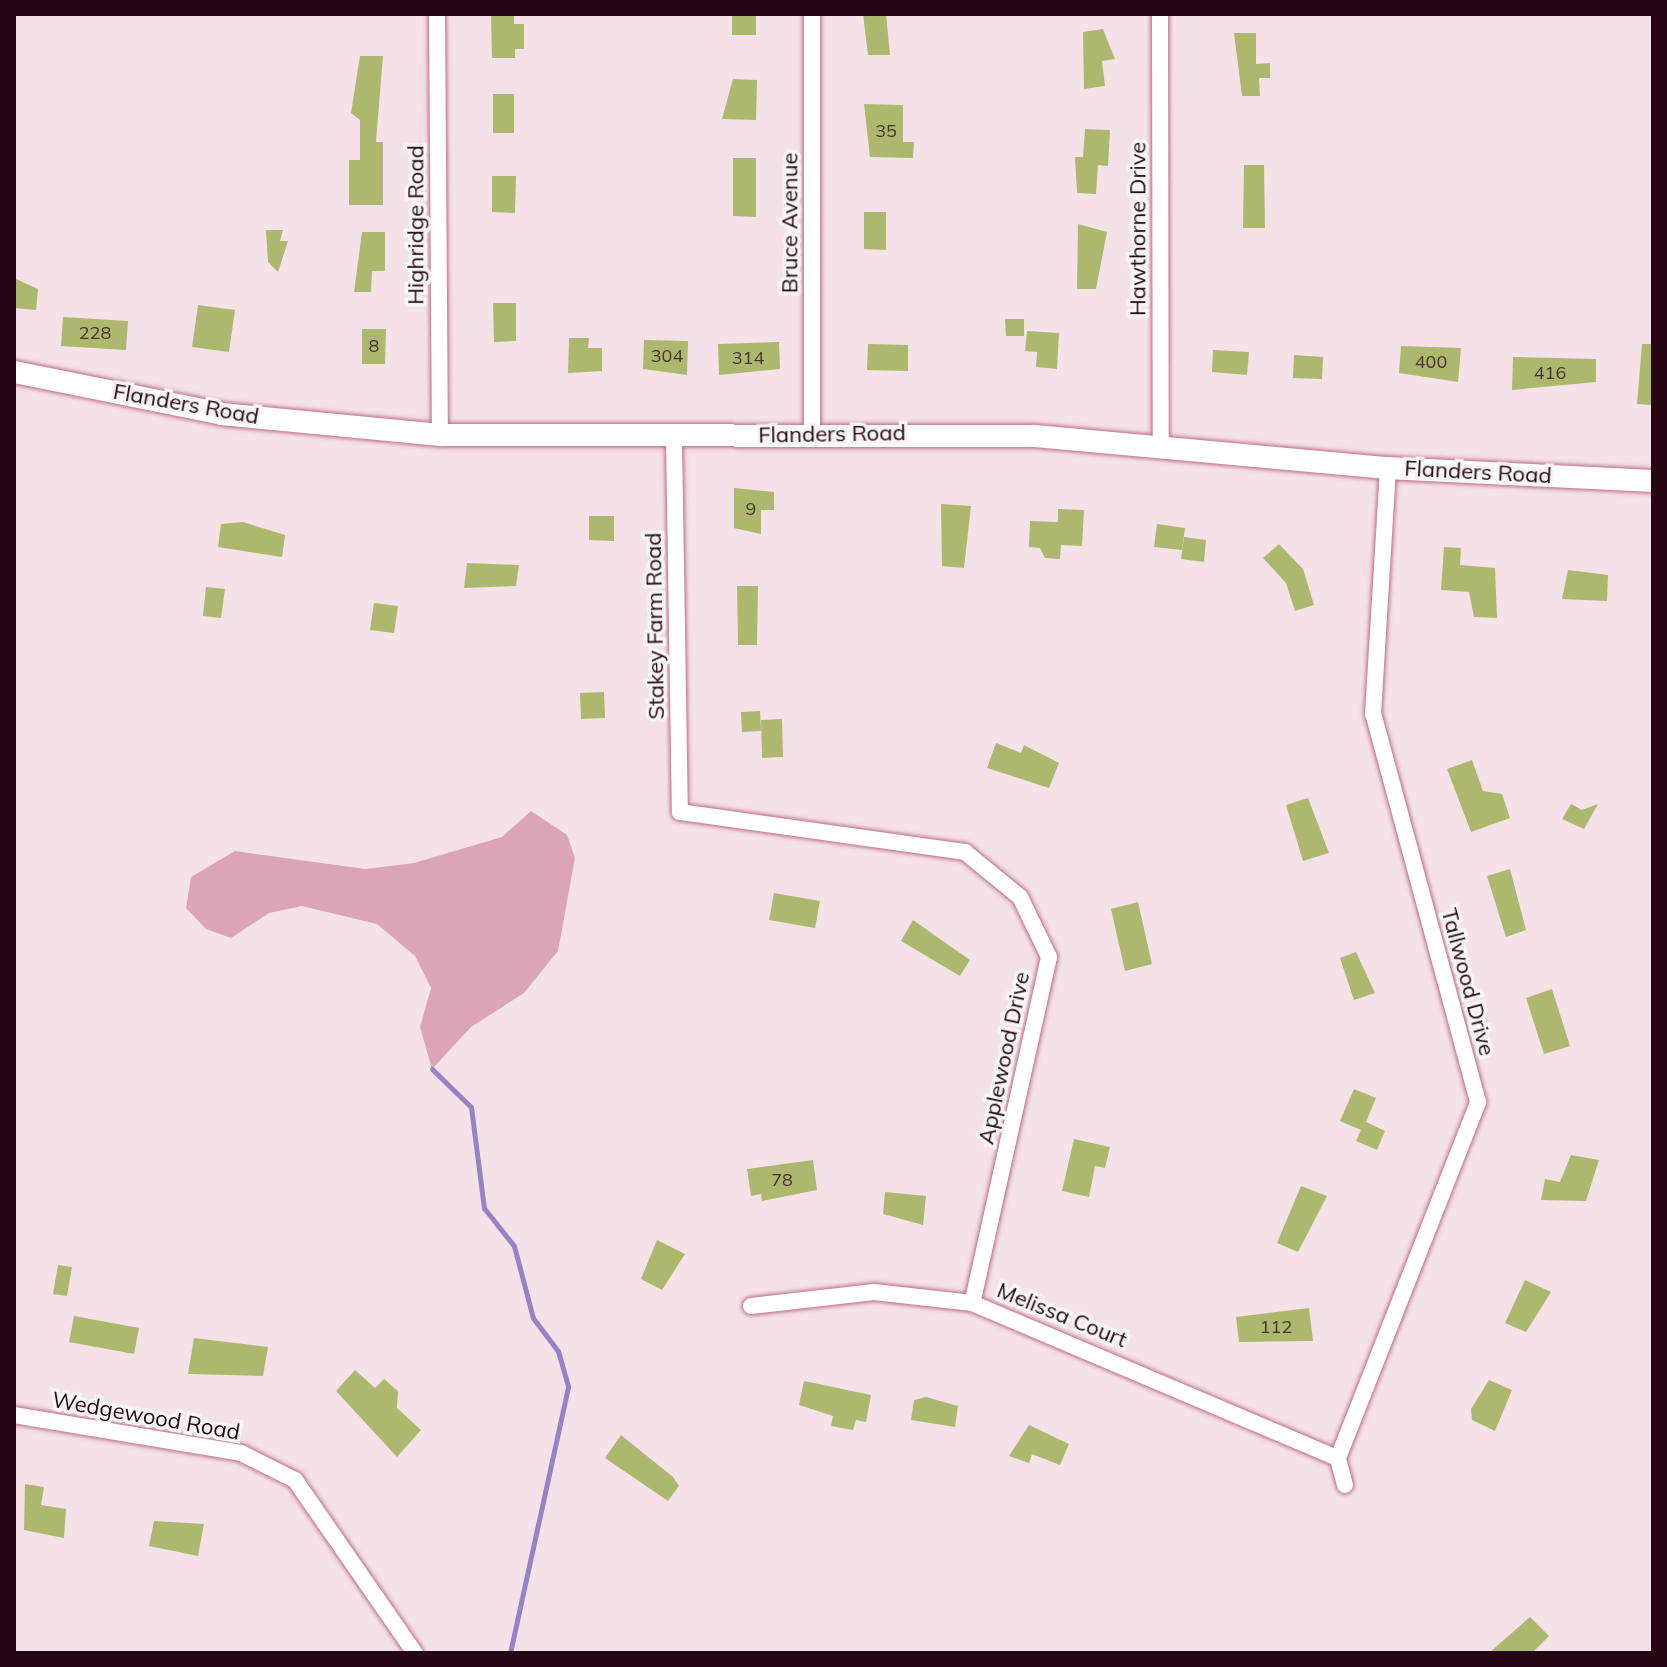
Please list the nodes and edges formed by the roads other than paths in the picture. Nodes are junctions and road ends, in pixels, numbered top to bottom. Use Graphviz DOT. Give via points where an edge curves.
graph roads {
  1 [pos="437,14"];
  2 [pos="812,14"];
  3 [pos="1160,14"];
  4 [pos="14,372"];
  5 [pos="812,431"];
  6 [pos="440,435"];
  7 [pos="674,439"];
  8 [pos="1161,443"];
  9 [pos="1388,468"];
  10 [pos="1653,481"];
  11 [pos="680,812"];
  12 [pos="972,1303"];
  13 [pos="751,1306"];
  14 [pos="14,1415"];
  15 [pos="1338,1458"];
  16 [pos="1345,1485"];
  17 [pos="415,1653"];
  1 -- 6 [label="street, Highridge Road"];
  2 -- 5 [label="street, Bruce Avenue"];
  3 -- 8 [label="street, Hawthorne Drive"];
  4 -- 6 [label="street, Flanders Road" via="222,414"];
  5 -- 7 [label="street, Flanders Road"];
  5 -- 8 [label="street, Flanders Road"];
  6 -- 7 [label="street, Flanders Road"];
  7 -- 11 [label="street, Stakey Farm Road"];
  8 -- 9 [label="street, Flanders Road"];
  9 -- 10 [label="street, Flanders Road"];
  9 -- 15 [label="street, Tallwood Drive" via="1373,714 1478,1102"];
  11 -- 12 [label="street, Applewood Drive" via="965,852 1020,897 1049,957"];
  12 -- 13 [label="street, Melissa Court" via="874,1292"];
  12 -- 15 [label="street, Melissa Court"];
  14 -- 17 [label="street, Wedgewood Road" via="241,1453 295,1480"];
  15 -- 16 [label="street"];
}
